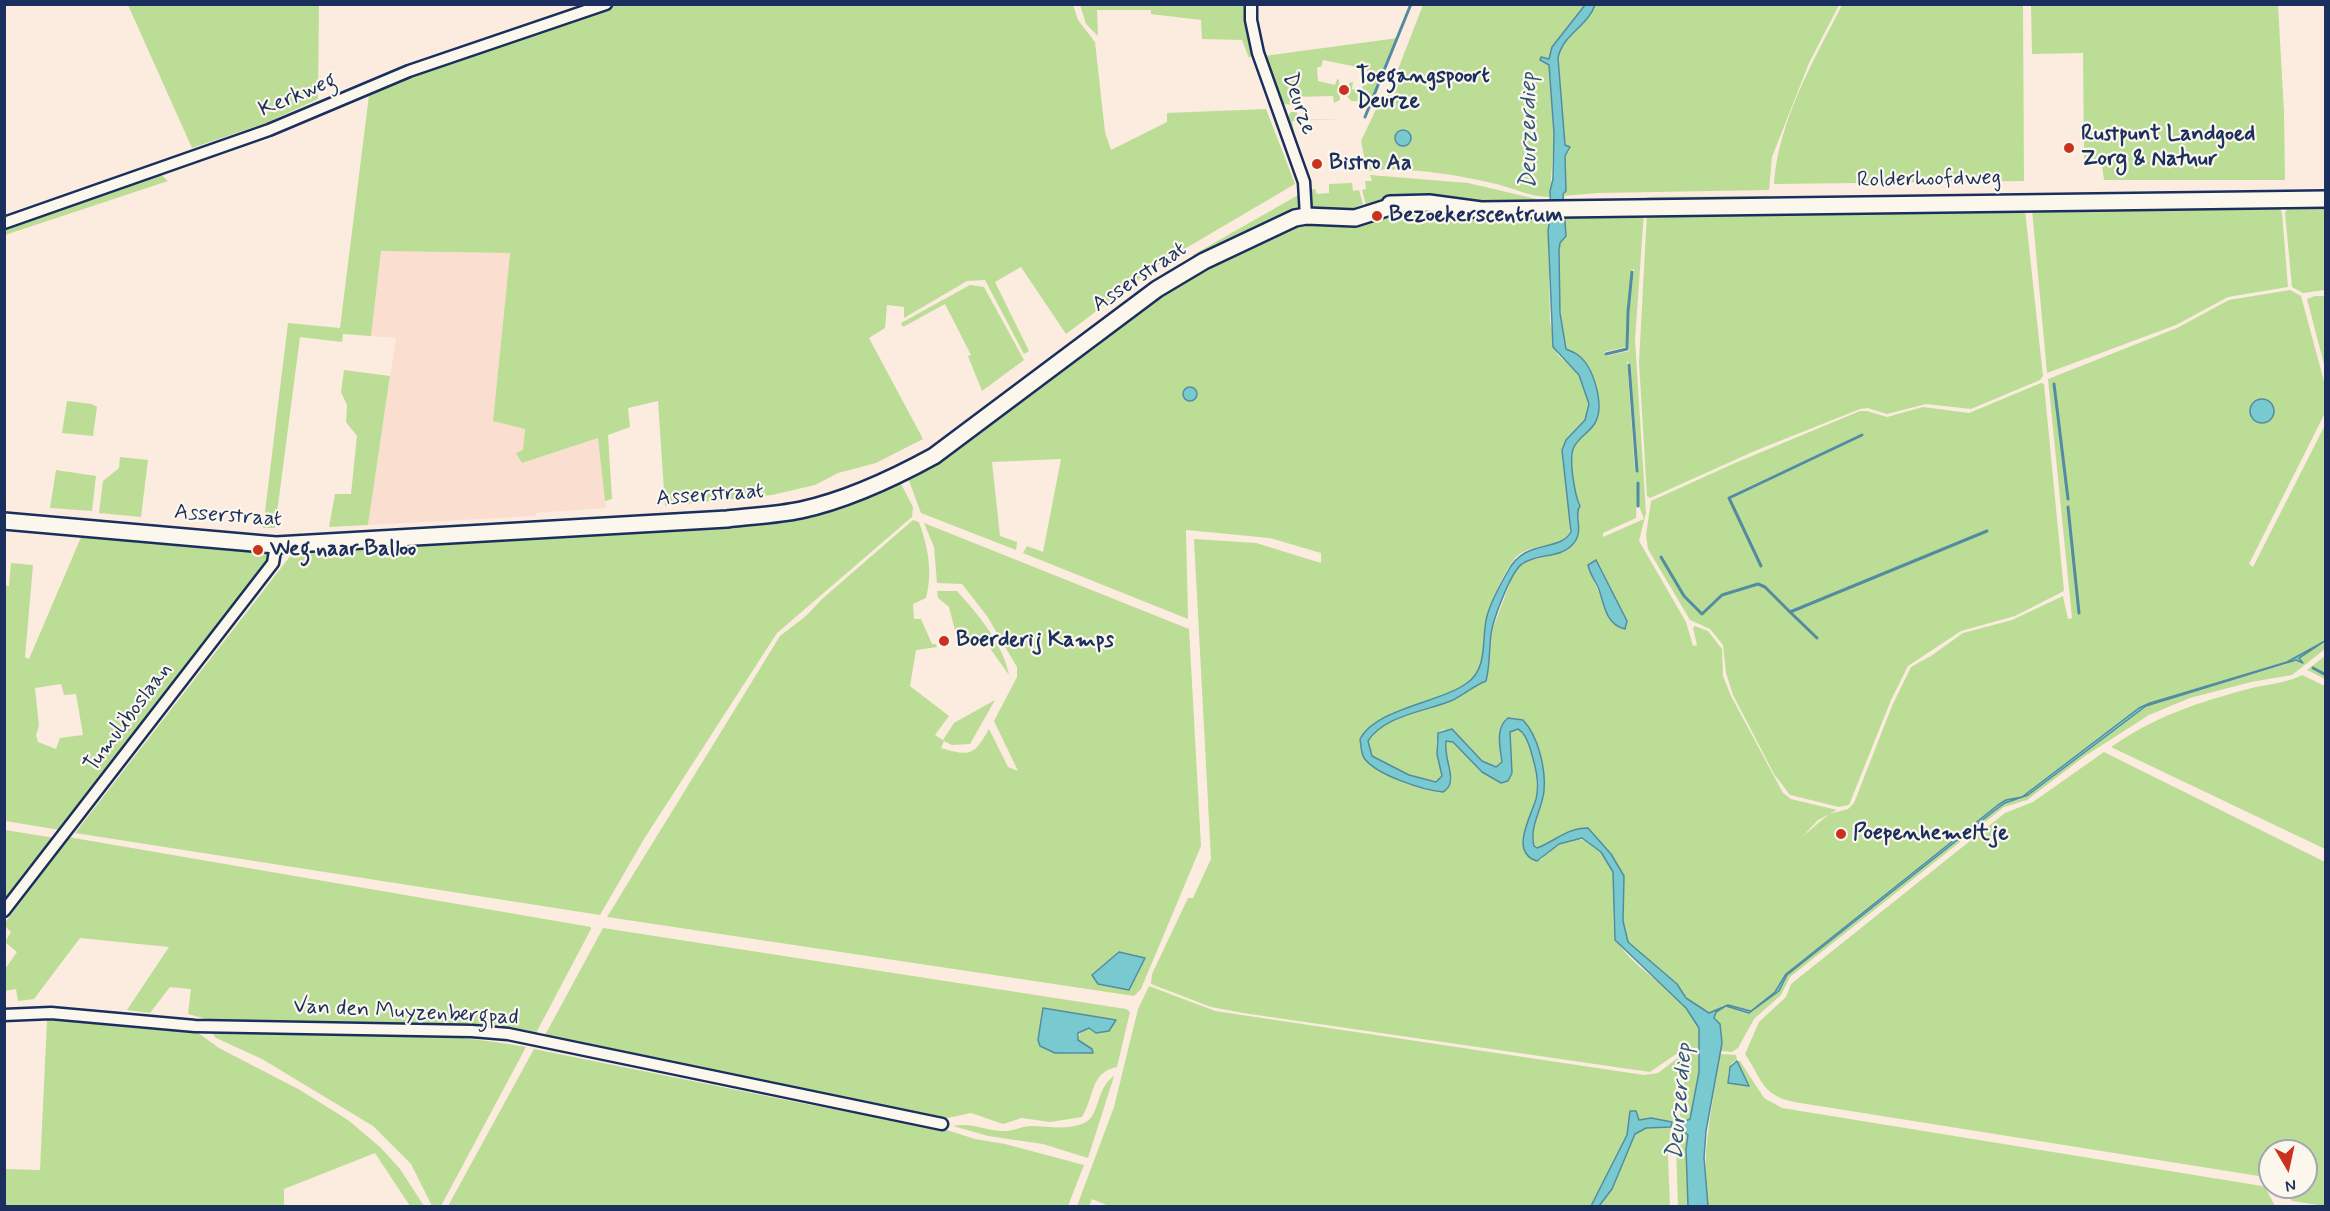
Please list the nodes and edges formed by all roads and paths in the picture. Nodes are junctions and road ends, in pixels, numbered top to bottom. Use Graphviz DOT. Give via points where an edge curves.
graph roads {
  1 [pos="606,4"];
  2 [pos="1251,4"];
  3 [pos="2325,199"];
  4 [pos="1539,209"];
  5 [pos="1306,216"];
  6 [pos="4,223"];
  7 [pos="4,521"];
  8 [pos="276,545"];
  9 [pos="4,911"];
  10 [pos="4,1015"];
  11 [pos="942,1124"];
  1 -- 6 [label="street, Kerkweg" via="409,71 269,130"];
  2 -- 5 [label="street, Deurze" via="1258,53 1304,182"];
  3 -- 4 [label="main road, Rolderhoofdweg"];
  4 -- 5 [label="main road, Asserstraat" via="1481,210 1398,204 1366,207 1337,219"];
  5 -- 8 [label="main road, Asserstraat" via="1204,261 1157,289 934,456 824,504 727,519"];
  7 -- 8 [label="main road, Asserstraat"];
  8 -- 9 [label="street, Tumuliboslaan" via="273,563"];
  10 -- 11 [label="street, Van den Muyzenbergpad" via="51,1012 195,1026 508,1034"];
}
